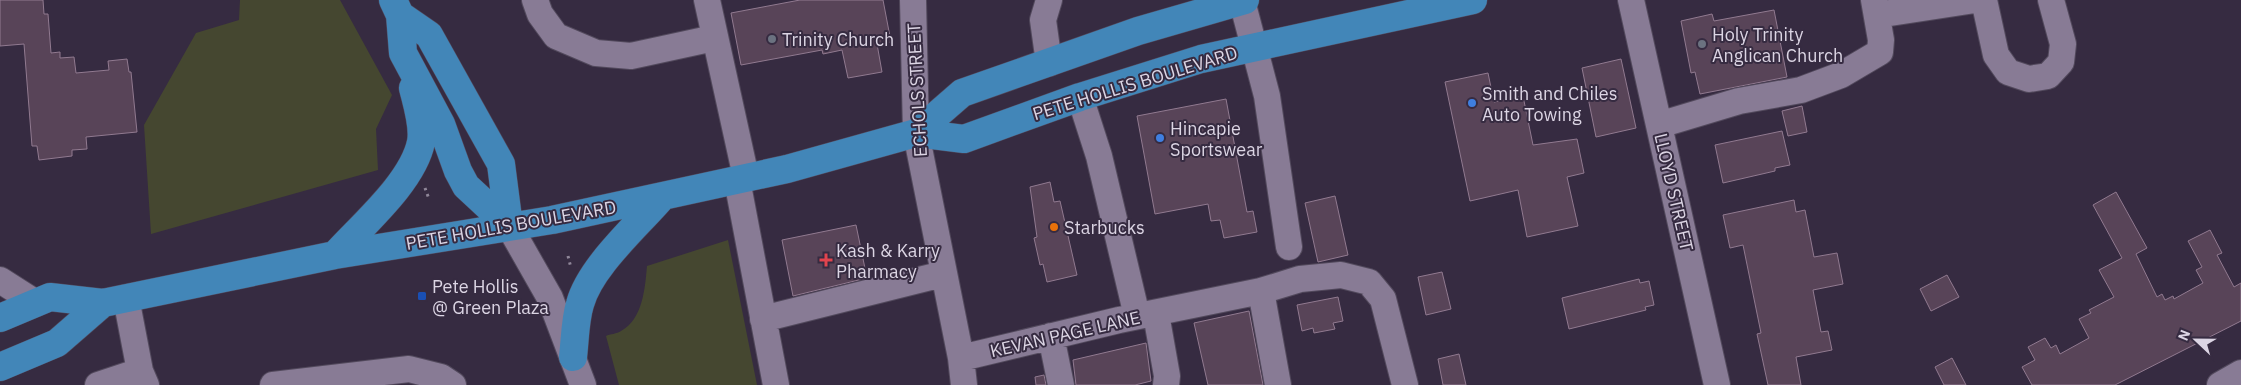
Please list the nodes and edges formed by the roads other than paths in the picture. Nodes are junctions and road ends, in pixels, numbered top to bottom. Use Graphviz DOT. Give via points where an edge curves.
graph roads {
  1 [pos="535,0"];
  2 [pos="708,0"];
  3 [pos="913,0"];
  4 [pos="1049,0"];
  5 [pos="1244,0"];
  6 [pos="1473,0"];
  7 [pos="1632,0"];
  8 [pos="1974,0"];
  9 [pos="1984,0"];
  10 [pos="2051,0"];
  11 [pos="397,7"];
  12 [pos="1876,8"];
  13 [pos="714,38"];
  14 [pos="1255,47"];
  15 [pos="404,53"];
  16 [pos="1049,63"];
  17 [pos="1080,97"];
  18 [pos="1659,125"];
  19 [pos="916,133"];
  20 [pos="742,178"];
  21 [pos="661,198"];
  22 [pos="509,226"];
  23 [pos="1289,247"];
  24 [pos="335,255"];
  25 [pos="943,274"];
  26 [pos="0,280"];
  27 [pos="1261,291"];
  28 [pos="114,301"];
  29 [pos="36,303"];
  30 [pos="1154,314"];
  31 [pos="0,318"];
  32 [pos="763,319"];
  33 [pos="1051,336"];
  34 [pos="573,357"];
  35 [pos="961,358"];
  36 [pos="0,367"];
  37 [pos="2241,373"];
  38 [pos="143,378"];
  39 [pos="98,385"];
  40 [pos="273,385"];
  41 [pos="453,385"];
  42 [pos="583,385"];
  43 [pos="776,385"];
  44 [pos="964,385"];
  45 [pos="1061,385"];
  46 [pos="1166,385"];
  47 [pos="1278,385"];
  48 [pos="1405,385"];
  49 [pos="1717,385"];
  50 [pos="2220,385"];
  1 -- 13 [label="street" via="540,14 556,36 596,54 631,56"];
  2 -- 13 [label="street"];
  3 -- 19 [label="street, ECHOLS STREET"];
  4 -- 16 [label="street" via="1043,20"];
  5 -- 14 [label="street"];
  5 -- 16 [label="main road, PETE HOLLIS BOULEVARD" via="1138,30"];
  6 -- 14 [label="main road, PETE HOLLIS BOULEVARD"];
  7 -- 18 [label="street, LLOYD STREET"];
  8 -- 12 [label="street"];
  9 -- 10 [label="street" via="1996,55 2008,72 2029,79 2048,76 2061,62 2062,44"];
  11 -- 15 [label="main road"];
  11 -- 22 [label="main road" via="429,36 501,164"];
  12 -- 18 [label="street" via="1880,52 1841,75 1801,90 1739,101"];
  13 -- 20 [label="street"];
  14 -- 17 [label="main road, PETE HOLLIS BOULEVARD" via="1201,59"];
  14 -- 23 [label="street" via="1267,96"];
  15 -- 22 [label="main road" via="441,124 466,186"];
  15 -- 24 [label="main road" via="418,108 422,141 408,172"];
  16 -- 19 [label="main road, PETE HOLLIS BOULEVARD" via="962,93"];
  17 -- 19 [label="main road, PETE HOLLIS BOULEVARD" via="964,139"];
  17 -- 30 [label="street"];
  18 -- 49 [label="street, LLOYD STREET"];
  19 -- 20 [label="main road, PETE HOLLIS BOULEVARD" via="787,169"];
  19 -- 25 [label="street, ECHOLS STREET"];
  20 -- 21 [label="main road, PETE HOLLIS BOULEVARD"];
  20 -- 32 [label="street"];
  21 -- 22 [label="main road, PETE HOLLIS BOULEVARD"];
  21 -- 34 [label="main road" via="586,286 579,305"];
  22 -- 24 [label="main road, PETE HOLLIS BOULEVARD"];
  22 -- 34 [label="street" via="550,298"];
  24 -- 28 [label="main road, PETE HOLLIS BOULEVARD"];
  25 -- 32 [label="street"];
  25 -- 35 [label="street, ECHOLS STREET"];
  26 -- 29 [label="street"];
  27 -- 30 [label="street, KEVAN PAGE LANE"];
  27 -- 47 [label="street"];
  27 -- 48 [label="street, KEVAN PAGE LANE" via="1300,279 1341,276 1369,282 1383,300"];
  28 -- 29 [label="main road, PETE HOLLIS BOULEVARD" via="50,297"];
  28 -- 36 [label="main road, PETE HOLLIS BOULEVARD" via="57,343"];
  28 -- 38 [label="street"];
  29 -- 31 [label="main road, PETE HOLLIS BOULEVARD"];
  30 -- 33 [label="street, KEVAN PAGE LANE"];
  30 -- 46 [label="street"];
  32 -- 43 [label="street"];
  33 -- 35 [label="street, KEVAN PAGE LANE"];
  33 -- 45 [label="street"];
  34 -- 42 [label="street"];
  35 -- 44 [label="street, ECHOLS STREET"];
  37 -- 50 [label="street"];
  38 -- 39 [label="street"];
  40 -- 41 [label="street" via="409,369 441,377"];
}
